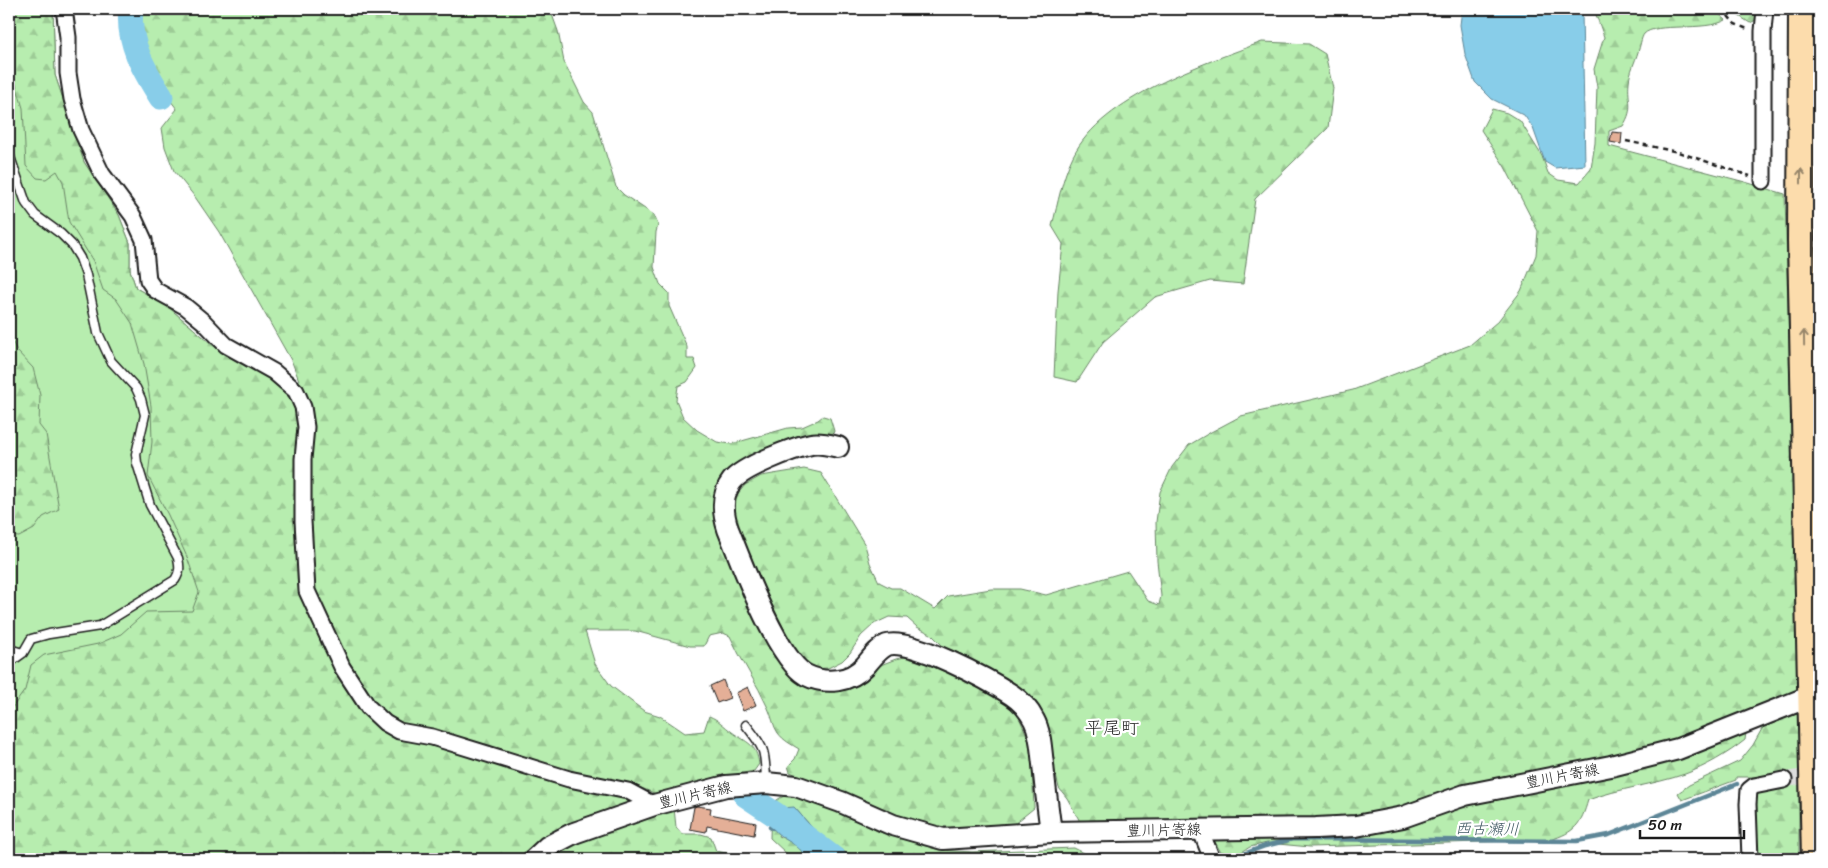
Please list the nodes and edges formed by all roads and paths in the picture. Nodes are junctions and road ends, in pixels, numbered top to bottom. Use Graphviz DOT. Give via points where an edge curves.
graph roads {
  1 [pos="64,9"];
  2 [pos="1765,9"];
  3 [pos="1802,9"];
  4 [pos="1626,141"];
  5 [pos="9,154"];
  6 [pos="1763,181"];
  7 [pos="838,447"];
  8 [pos="9,649"];
  9 [pos="23,654"];
  10 [pos="9,663"];
  11 [pos="1801,700"];
  12 [pos="746,725"];
  13 [pos="1784,780"];
  14 [pos="766,783"];
  15 [pos="654,805"];
  16 [pos="1200,829"];
  17 [pos="1051,832"];
  18 [pos="1211,857"];
  19 [pos="534,859"];
  20 [pos="1750,859"];
  21 [pos="1815,859"];
  1 -- 15 [label="street" via="68,73 81,130 102,174 133,216 144,240 148,280 156,290 204,322 226,345 274,372 296,391 306,427 303,522 307,591 342,667 368,707 399,731 432,737 569,779 628,791"];
  2 -- 6 [label="street"];
  21 -- 3 [label="highway, one-way" via="1802,241"];
  4 -- 6 [label="path" via="1678,152"];
  5 -- 9 [label="lane" via="26,203 35,215 72,245 80,258 98,333 111,360 136,388 141,399 145,415 137,463 150,504 180,566 175,580 100,626 31,639"];
  7 -- 17 [label="main road" via="812,444 756,464 732,481 726,492 724,511 728,529 768,624 786,655 805,674 820,680 850,677 878,651 887,645 898,644 940,657 1013,695 1026,706 1040,736"];
  8 -- 9 [label="lane"];
  9 -- 10 [label="lane"];
  11 -- 16 [label="main road, 豊川片寄線" via="1678,749 1464,796 1403,817 1356,826"];
  12 -- 14 [label="lane" via="765,754"];
  13 -- 20 [label="street" via="1748,790"];
  14 -- 15 [label="main road, 豊川片寄線" via="726,786"];
  14 -- 17 [label="main road, 豊川片寄線" via="796,786 893,825 943,839"];
  15 -- 19 [label="main road, 豊川片寄線" via="574,833 547,847"];
  16 -- 17 [label="main road, 豊川片寄線"];
  16 -- 18 [label="street"];
}
